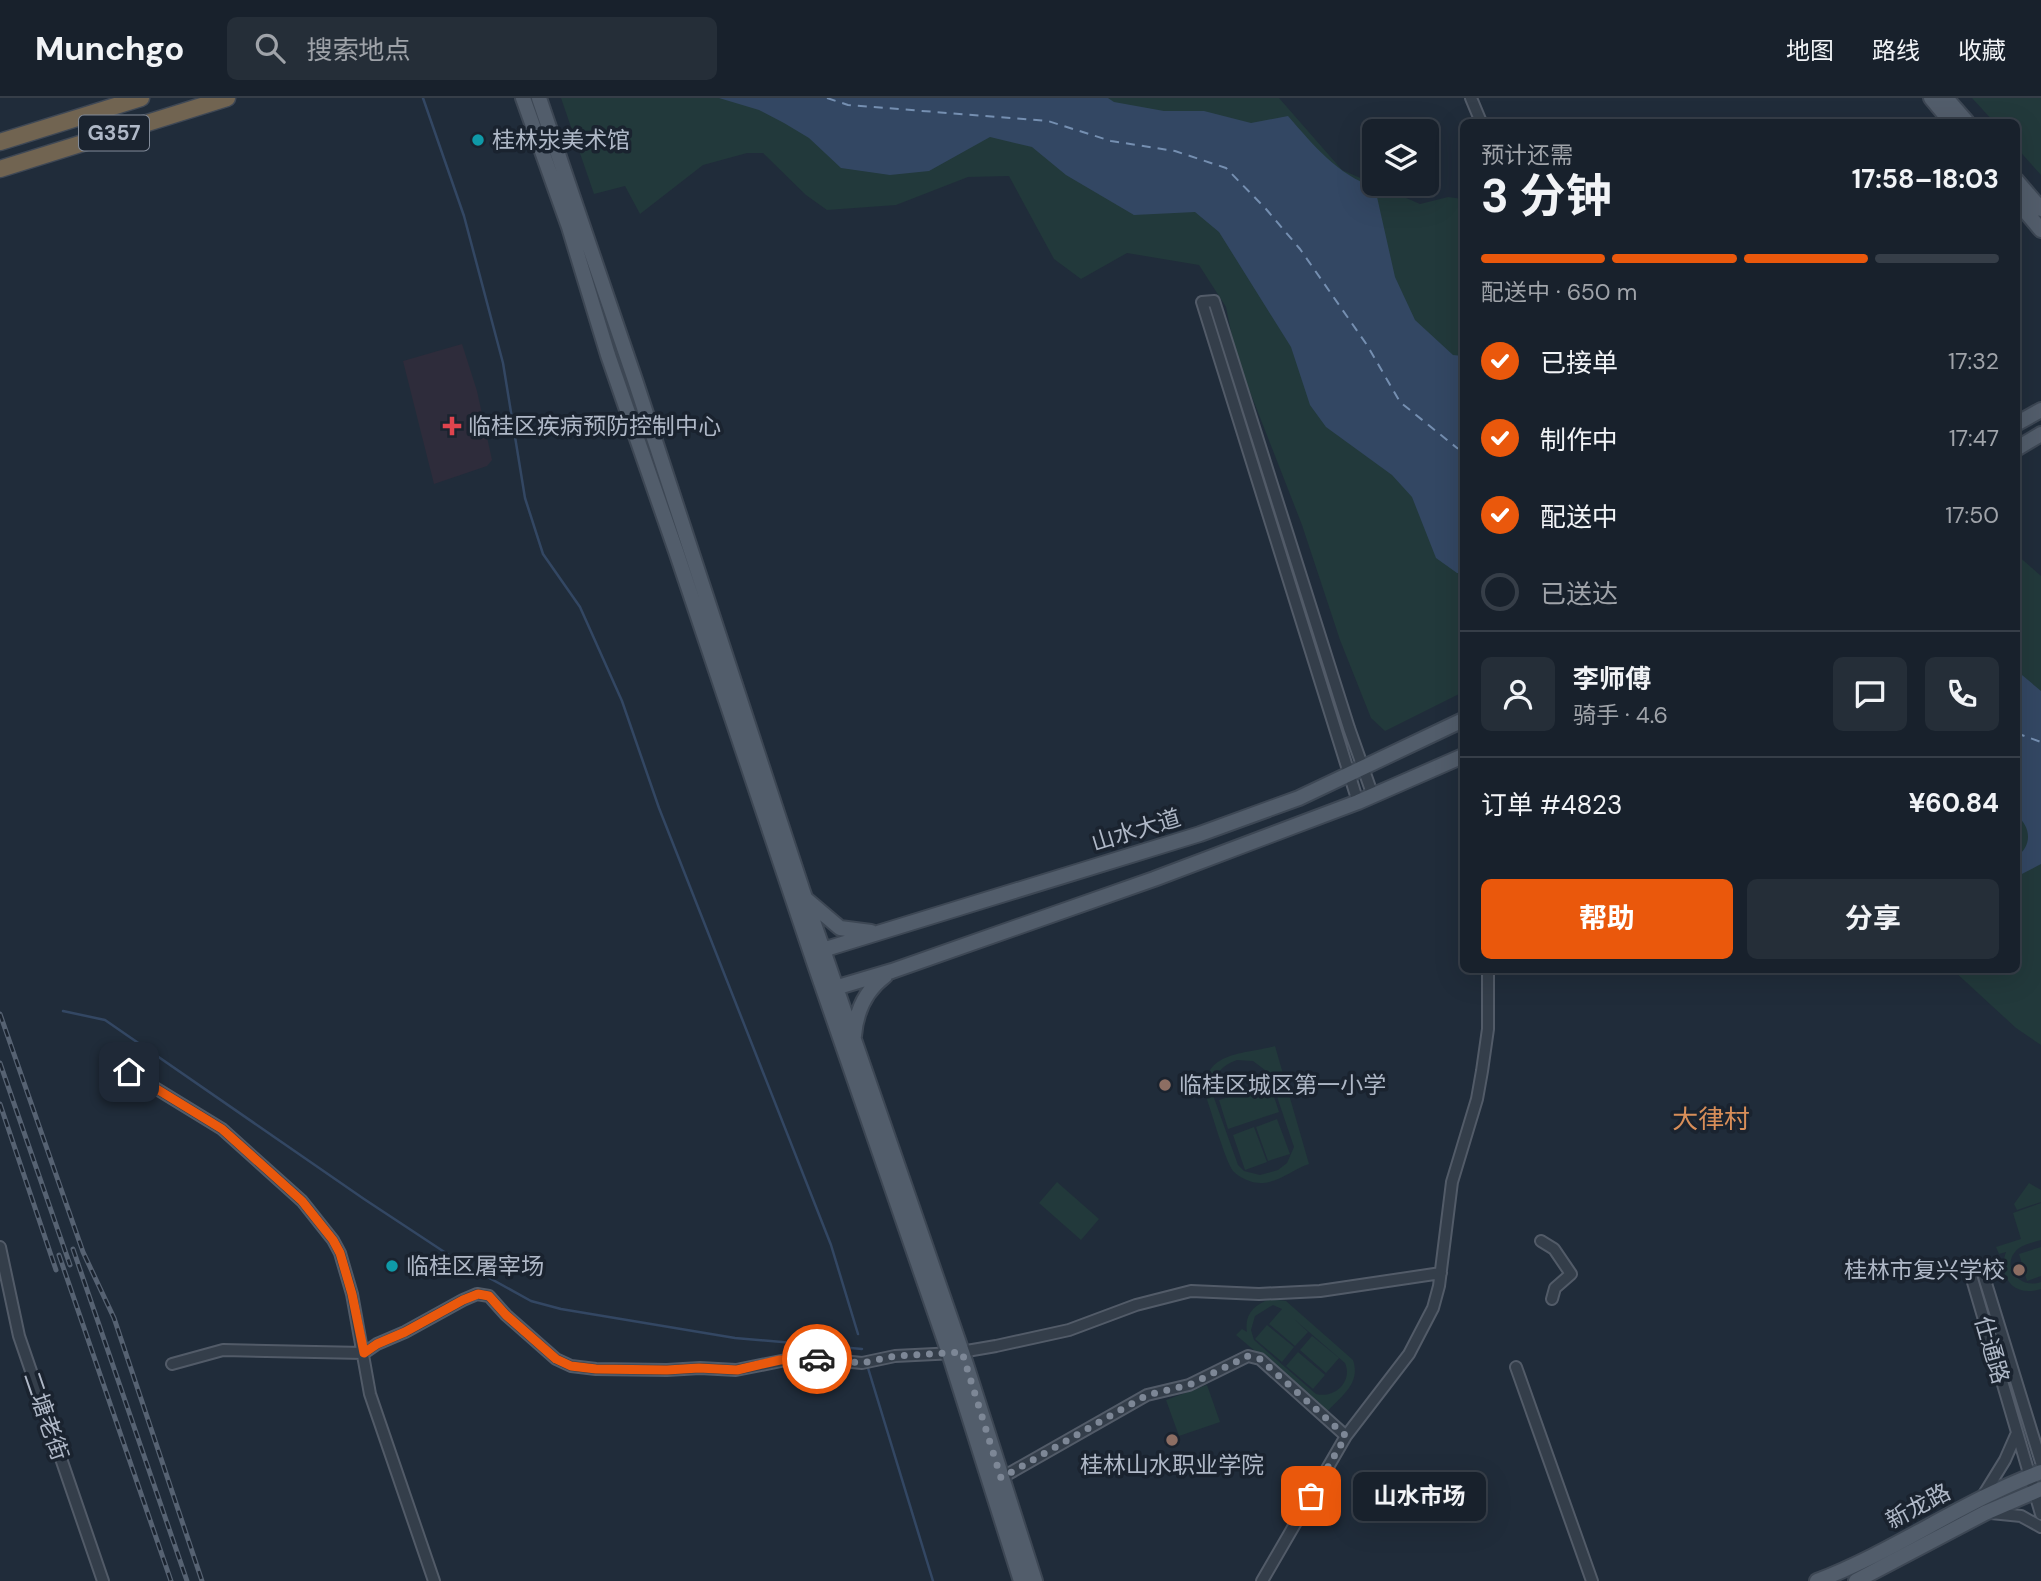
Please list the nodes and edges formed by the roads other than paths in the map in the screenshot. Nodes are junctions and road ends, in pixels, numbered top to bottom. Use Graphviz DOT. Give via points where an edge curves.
graph roads {
  1 [pos="141,98"];
  2 [pos="227,98"];
  3 [pos="523,98"];
  4 [pos="539,98"];
  5 [pos="1471,98"];
  6 [pos="1942,104"];
  7 [pos="1481,119"];
  8 [pos="1963,119"];
  9 [pos="0,142"];
  10 [pos="0,169"];
  11 [pos="2020,185"];
  12 [pos="2020,205"];
  13 [pos="2041,209"];
  14 [pos="2041,230"];
  15 [pos="2041,410"];
  16 [pos="2020,422"];
  17 [pos="2041,434"];
  18 [pos="2020,447"];
  19 [pos="1460,721"];
  20 [pos="1460,757"];
  21 [pos="1356,771"];
  22 [pos="1373,796"];
  23 [pos="1358,803"];
  24 [pos="805,899"];
  25 [pos="880,932"];
  26 [pos="817,951"];
  27 [pos="892,971"];
  28 [pos="1488,973"];
  29 [pos="830,989"];
  30 [pos="853,1037"];
  31 [pos="129,1072"];
  32 [pos="1541,1241"];
  33 [pos="0,1247"];
  34 [pos="1441,1273"];
  35 [pos="1552,1299"];
  36 [pos="956,1352"];
  37 [pos="364,1353"];
  38 [pos="172,1364"];
  39 [pos="1516,1367"];
  40 [pos="2031,1429"];
  41 [pos="2016,1434"];
  42 [pos="1346,1436"];
  43 [pos="2041,1436"];
  44 [pos="2041,1462"];
  45 [pos="2035,1474"];
  46 [pos="1001,1478"];
  47 [pos="2037,1490"];
  48 [pos="1983,1506"];
  49 [pos="2041,1514"];
  50 [pos="2041,1527"];
  51 [pos="103,1581"];
  52 [pos="434,1581"];
  53 [pos="1021,1581"];
  54 [pos="1035,1581"];
  55 [pos="1262,1581"];
  56 [pos="1592,1581"];
  57 [pos="1817,1581"];
  58 [pos="1856,1581"];
  1 -- 9 [label="highway, G357"];
  2 -- 10 [label="highway, G357"];
  3 -- 26 [label="main road"];
  4 -- 24 [label="main road"];
  5 -- 7 [label="street"];
  6 -- 8 [label="main road"];
  11 -- 13 [label="main road"];
  12 -- 14 [label="main road"];
  15 -- 16 [label="main road"];
  17 -- 18 [label="main road"];
  19 -- 21 [label="main road, 山水大道"];
  20 -- 22 [label="main road"];
  21 -- 21 [label="street" via="1213,301 1202,302"];
  21 -- 22 [label="street"];
  21 -- 23 [label="street"];
  21 -- 25 [label="main road, 山水大道" via="1200,834"];
  22 -- 23 [label="main road"];
  23 -- 27 [label="main road"];
  24 -- 25 [label="main road" via="840,928"];
  24 -- 26 [label="main road"];
  25 -- 26 [label="main road, 山水大道"];
  26 -- 29 [label="main road"];
  27 -- 29 [label="main road"];
  27 -- 30 [label="main road" via="867,993"];
  28 -- 34 [label="street" via="1482,1071 1451,1182"];
  29 -- 30 [label="main road"];
  29 -- 36 [label="main road"];
  30 -- 36 [label="main road"];
  31 -- 37 [label="street" via="222,1129 302,1201 340,1253"];
  32 -- 35 [label="street" via="1554,1249 1571,1273 1555,1288"];
  33 -- 51 [label="street, 二塘老街" via="19,1335"];
  34 -- 36 [label="street" via="1320,1291 1184,1292 1055,1334"];
  34 -- 42 [label="street" via="1433,1308 1409,1354"];
  36 -- 37 [label="street" via="862,1363 786,1360 737,1370 583,1368 556,1359 489,1296 478,1294"];
  36 -- 46 [label="main road"];
  36 -- 53 [label="main road"];
  37 -- 38 [label="street" via="223,1350"];
  37 -- 52 [label="street" via="370,1394"];
  39 -- 56 [label="street"];
  40 -- 41 [label="street, 仕通路" via="1981,1268 1970,1272"];
  40 -- 43 [label="street"];
  40 -- 44 [label="street, 仕通路"];
  41 -- 45 [label="street, 仕通路"];
  41 -- 48 [label="street"];
  42 -- 46 [label="street" via="1260,1359 1248,1356 1189,1385 1147,1395"];
  42 -- 55 [label="street"];
  45 -- 47 [label="street, 仕通路"];
  45 -- 48 [label="main road, 新龙路"];
  46 -- 54 [label="main road"];
  47 -- 48 [label="main road, 新龙路"];
  47 -- 49 [label="street, 仕通路"];
  48 -- 50 [label="street" via="2021,1516"];
  48 -- 57 [label="main road, 新龙路"];
  48 -- 58 [label="main road, 新龙路"];
}
